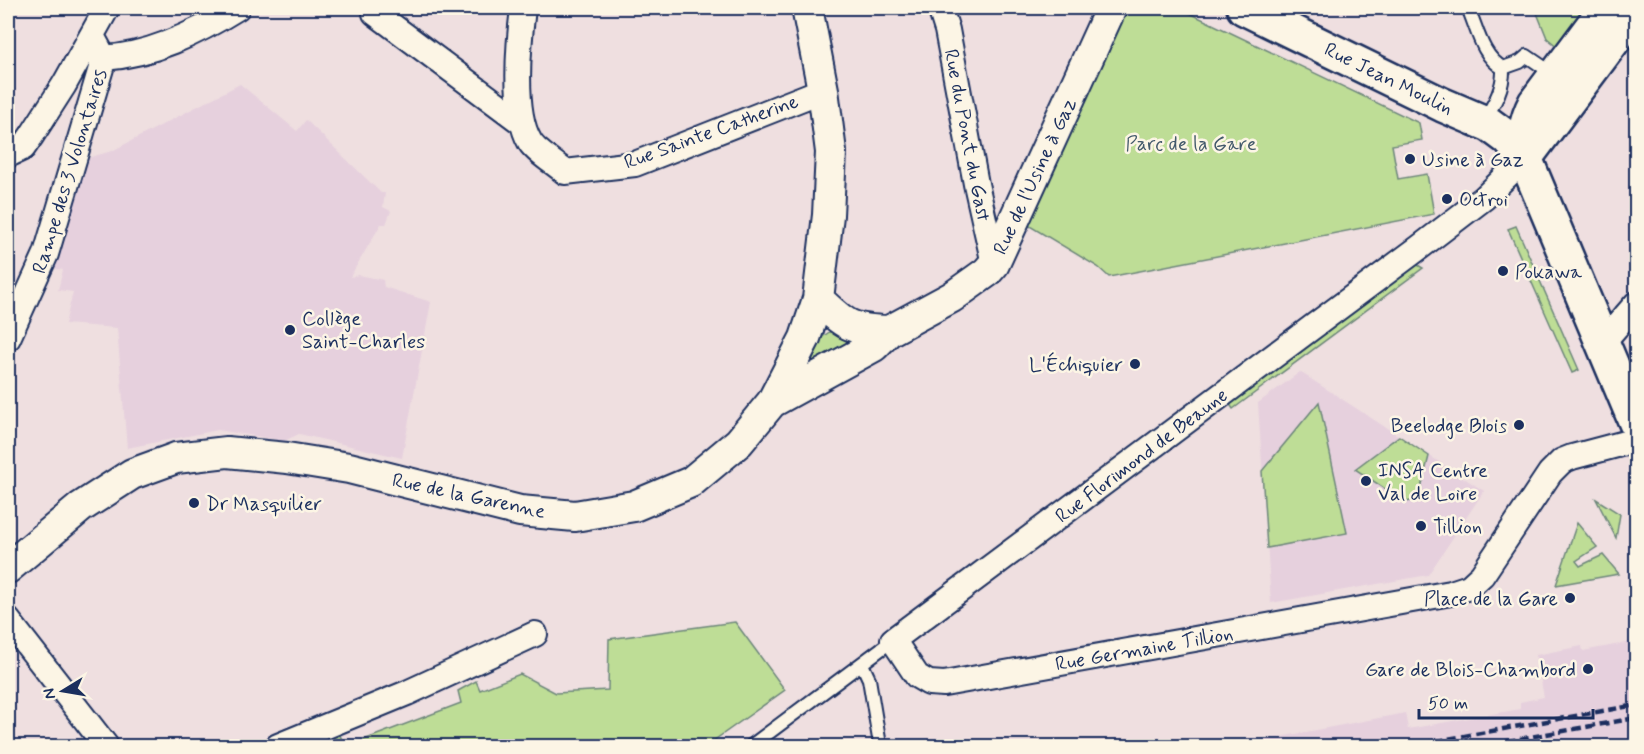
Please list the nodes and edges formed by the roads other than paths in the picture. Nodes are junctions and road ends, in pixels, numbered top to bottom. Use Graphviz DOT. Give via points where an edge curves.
graph roads {
  1 [pos="107,8"];
  2 [pos="237,8"];
  3 [pos="524,8"];
  4 [pos="807,8"];
  5 [pos="940,8"];
  6 [pos="1111,8"];
  7 [pos="1244,8"];
  8 [pos="1468,8"];
  9 [pos="1606,8"];
  10 [pos="1636,10"];
  11 [pos="375,13"];
  12 [pos="92,36"];
  13 [pos="104,58"];
  14 [pos="1503,68"];
  15 [pos="1559,72"];
  16 [pos="823,90"];
  17 [pos="522,122"];
  18 [pos="1483,122"];
  19 [pos="8,155"];
  20 [pos="1525,158"];
  21 [pos="994,264"];
  22 [pos="818,298"];
  23 [pos="1636,304"];
  24 [pos="889,331"];
  25 [pos="8,338"];
  26 [pos="1604,342"];
  27 [pos="772,402"];
  28 [pos="1636,423"];
  29 [pos="1636,440"];
  30 [pos="8,568"];
  31 [pos="8,620"];
  32 [pos="535,634"];
  33 [pos="893,640"];
  34 [pos="862,664"];
  35 [pos="879,739"];
  36 [pos="106,747"];
  37 [pos="278,747"];
  38 [pos="751,747"];
  1 -- 12 [label="street"];
  2 -- 13 [label="street" via="158,47"];
  3 -- 17 [label="street, Rue Sainte Catherine" via="518,55"];
  4 -- 16 [label="street, Rue de la Garenne"];
  5 -- 21 [label="street, Rue du Pont du Gast"];
  6 -- 21 [label="street, Rue de l'Usine à Gaz"];
  7 -- 18 [label="main road, Rue Jean Moulin"];
  8 -- 14 [label="lane" via="1489,58"];
  9 -- 15 [label="main road"];
  10 -- 20 [label="main road"];
  11 -- 17 [label="street"];
  12 -- 13 [label="street, Rampe des 3 Volontaires"];
  12 -- 19 [label="street" via="23,148"];
  13 -- 25 [label="street, Rampe des 3 Volontaires" via="46,254"];
  14 -- 15 [label="lane" via="1527,56 1549,71"];
  14 -- 18 [label="lane" via="1500,90"];
  15 -- 20 [label="main road" via="1527,119"];
  16 -- 17 [label="street, Rue Sainte Catherine" via="635,164 565,172 530,143"];
  16 -- 22 [label="street, Rue de la Garenne" via="831,152"];
  18 -- 20 [label="main road, Rue Jean Moulin" via="1509,139"];
  20 -- 26 [label="main road"];
  20 -- 33 [label="street, Rue Florimond de Beaune" via="1484,198 1420,247"];
  21 -- 24 [label="street, Rue de l'Usine à Gaz" via="952,297"];
  22 -- 24 [label="street" via="839,321 865,330"];
  22 -- 27 [label="street, Rue de la Garenne" via="805,338"];
  23 -- 26 [label="street"];
  24 -- 27 [label="street, Rue de l'Usine à Gaz" via="874,346"];
  26 -- 28 [label="main road"];
  27 -- 30 [label="street, Rue de la Garenne" via="739,442 691,482 634,506 575,516 520,511 349,468 287,458 227,453 176,458 132,474 81,507"];
  29 -- 33 [label="street, Rue Germaine Tillion" via="1562,462 1550,473 1482,575 1469,587 1451,593 944,684 929,683 917,676"];
  31 -- 36 [label="street"];
  32 -- 37 [label="street"];
  33 -- 34 [label="lane, Rue Florimond de Beaune"];
  34 -- 35 [label="lane" via="869,679"];
  34 -- 38 [label="lane, Rue Florimond de Beaune"];
}
